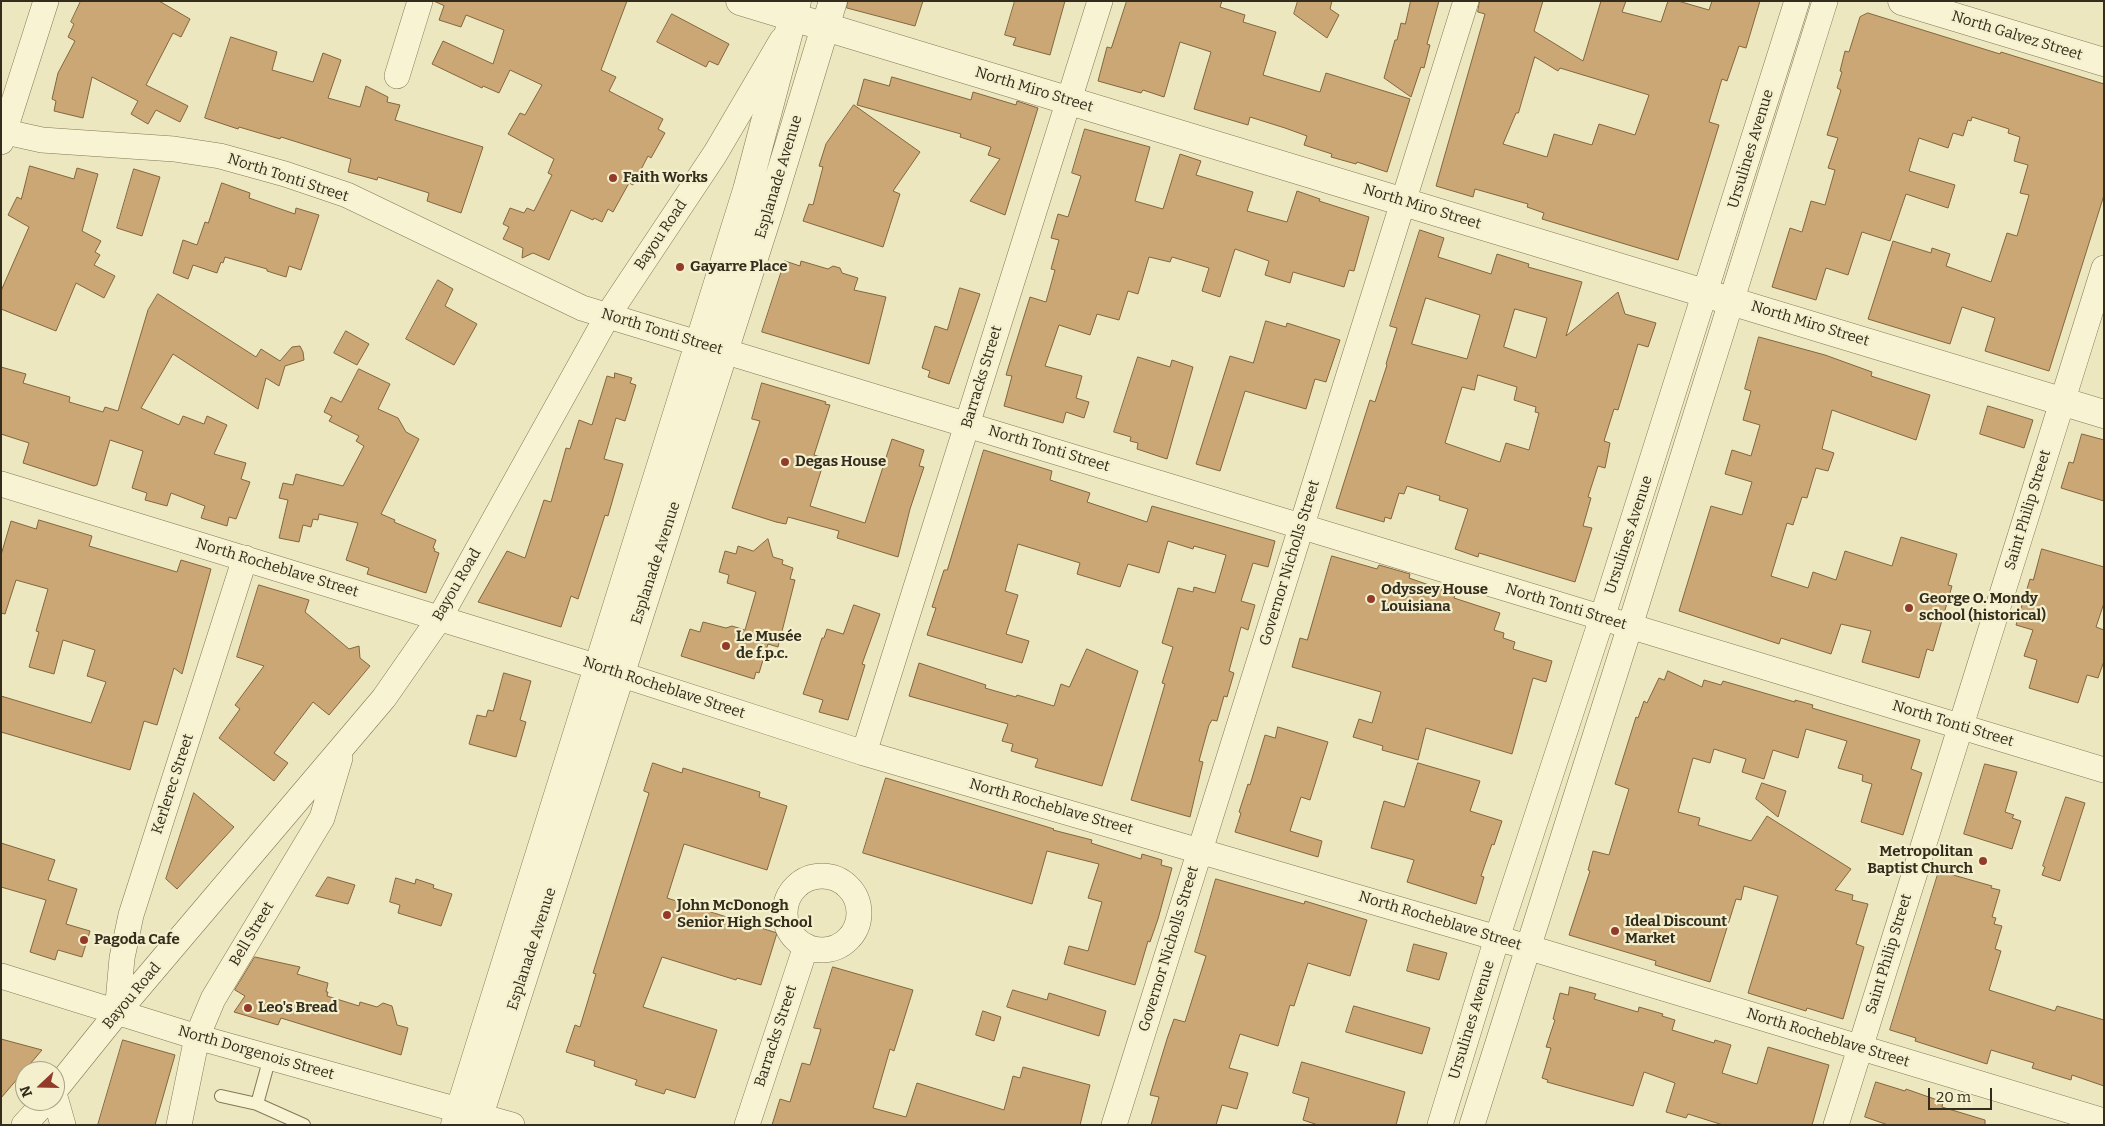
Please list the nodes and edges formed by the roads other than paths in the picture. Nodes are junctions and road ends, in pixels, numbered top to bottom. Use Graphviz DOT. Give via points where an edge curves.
graph roads {
  1 [pos="46,1"];
  2 [pos="420,1"];
  3 [pos="740,1"];
  4 [pos="833,1"];
  5 [pos="1100,1"];
  6 [pos="1466,1"];
  7 [pos="1797,1"];
  8 [pos="1825,1"];
  9 [pos="1902,1"];
  10 [pos="792,16"];
  11 [pos="824,27"];
  12 [pos="2104,62"];
  13 [pos="398,76"];
  14 [pos="1069,100"];
  15 [pos="2,135"];
  16 [pos="1403,202"];
  17 [pos="2104,268"];
  18 [pos="1705,293"];
  19 [pos="1732,301"];
  20 [pos="608,316"];
  21 [pos="712,347"];
  22 [pos="2062,401"];
  23 [pos="2104,414"];
  24 [pos="967,424"];
  25 [pos="1,484"];
  26 [pos="1302,526"];
  27 [pos="245,558"];
  28 [pos="1602,618"];
  29 [pos="439,619"];
  30 [pos="1630,626"];
  31 [pos="609,671"];
  32 [pos="1960,726"];
  33 [pos="343,749"];
  34 [pos="864,753"];
  35 [pos="2104,770"];
  36 [pos="1200,850"];
  37 [pos="1497,938"];
  38 [pos="806,946"];
  39 [pos="1528,947"];
  40 [pos="1,976"];
  41 [pos="117,1013"];
  42 [pos="197,1037"];
  43 [pos="1860,1048"];
  44 [pos="270,1057"];
  45 [pos="65,1078"];
  46 [pos="221,1096"];
  47 [pos="257,1104"];
  48 [pos="37,1111"];
  49 [pos="59,1111"];
  50 [pos="467,1119"];
  51 [pos="2104,1121"];
  52 [pos="24,1125"];
  53 [pos="63,1125"];
  54 [pos="178,1125"];
  55 [pos="304,1125"];
  56 [pos="512,1125"];
  57 [pos="747,1125"];
  58 [pos="1114,1125"];
  59 [pos="1440,1125"];
  60 [pos="1472,1125"];
  61 [pos="1836,1125"];
  1 -- 15 [label="street"];
  2 -- 13 [label="street"];
  3 -- 10 [label="street, North Miro Street"];
  4 -- 11 [label="street, Esplanade Avenue"];
  5 -- 14 [label="street, Barracks Street"];
  6 -- 16 [label="street, Governor Nicholls Street"];
  7 -- 18 [label="street, Ursulines Avenue"];
  8 -- 19 [label="street, Ursulines Avenue"];
  9 -- 12 [label="street, North Galvez Street"];
  10 -- 11 [label="street, North Miro Street"];
  10 -- 20 [label="street, Bayou Road" via="715,154"];
  10 -- 21 [label="street, Esplanade Avenue" via="747,190"];
  11 -- 14 [label="street, North Miro Street"];
  11 -- 21 [label="street, Esplanade Avenue"];
  14 -- 16 [label="street, North Miro Street"];
  14 -- 24 [label="street, Barracks Street"];
  15 -- 20 [label="street, North Tonti Street" via="174,149 220,156 286,174 346,195 582,308"];
  16 -- 18 [label="street, North Miro Street"];
  16 -- 26 [label="street, Governor Nicholls Street"];
  17 -- 22 [label="street, Saint Philip Street"];
  18 -- 19 [label="street, North Miro Street"];
  18 -- 28 [label="street, Ursulines Avenue"];
  19 -- 22 [label="street, North Miro Street"];
  19 -- 30 [label="street, Ursulines Avenue"];
  20 -- 21 [label="street, North Tonti Street"];
  20 -- 29 [label="street, Bayou Road"];
  21 -- 24 [label="street, North Tonti Street"];
  21 -- 31 [label="street, Esplanade Avenue"];
  22 -- 23 [label="street, North Miro Street"];
  22 -- 32 [label="street, Saint Philip Street"];
  24 -- 26 [label="street, North Tonti Street"];
  24 -- 34 [label="street, Barracks Street"];
  25 -- 27 [label="street, North Rocheblave Street"];
  26 -- 28 [label="street, North Tonti Street"];
  26 -- 36 [label="street, Governor Nicholls Street"];
  27 -- 29 [label="street, North Rocheblave Street"];
  27 -- 41 [label="street, Kerlerec Street" via="131,915 122,958"];
  28 -- 30 [label="street, North Tonti Street"];
  28 -- 37 [label="street, Ursulines Avenue"];
  29 -- 31 [label="street, North Rocheblave Street"];
  29 -- 33 [label="street, Bayou Road" via="384,698"];
  30 -- 32 [label="street, North Tonti Street"];
  30 -- 39 [label="street, Ursulines Avenue"];
  31 -- 34 [label="street, North Rocheblave Street"];
  31 -- 50 [label="street, Esplanade Avenue"];
  32 -- 35 [label="street, North Tonti Street"];
  32 -- 43 [label="street, Saint Philip Street"];
  33 -- 41 [label="street, Bayou Road"];
  33 -- 42 [label="street, Bell Street" via="322,818 213,999"];
  34 -- 36 [label="street, North Rocheblave Street"];
  36 -- 37 [label="street, North Rocheblave Street"];
  36 -- 58 [label="street, Governor Nicholls Street"];
  37 -- 39 [label="street, North Rocheblave Street"];
  37 -- 59 [label="street, Ursulines Avenue"];
  38 -- 57 [label="street, Barracks Street"];
  39 -- 43 [label="street, North Rocheblave Street"];
  39 -- 60 [label="street, Ursulines Avenue"];
  40 -- 41 [label="street, North Dorgenois Street"];
  41 -- 42 [label="street, North Dorgenois Street"];
  41 -- 45 [label="street, Bayou Road"];
  42 -- 44 [label="street, North Dorgenois Street"];
  42 -- 54 [label="street, Bell Street"];
  43 -- 51 [label="street, North Rocheblave Street"];
  43 -- 61 [label="street, Saint Philip Street"];
  44 -- 47 [label="lane"];
  44 -- 50 [label="street, North Dorgenois Street"];
  46 -- 47 [label="lane"];
  47 -- 55 [label="lane"];
  48 -- 52 [label="street"];
  49 -- 53 [label="street"];
  50 -- 56 [label="street, North Dorgenois Street"];
}
